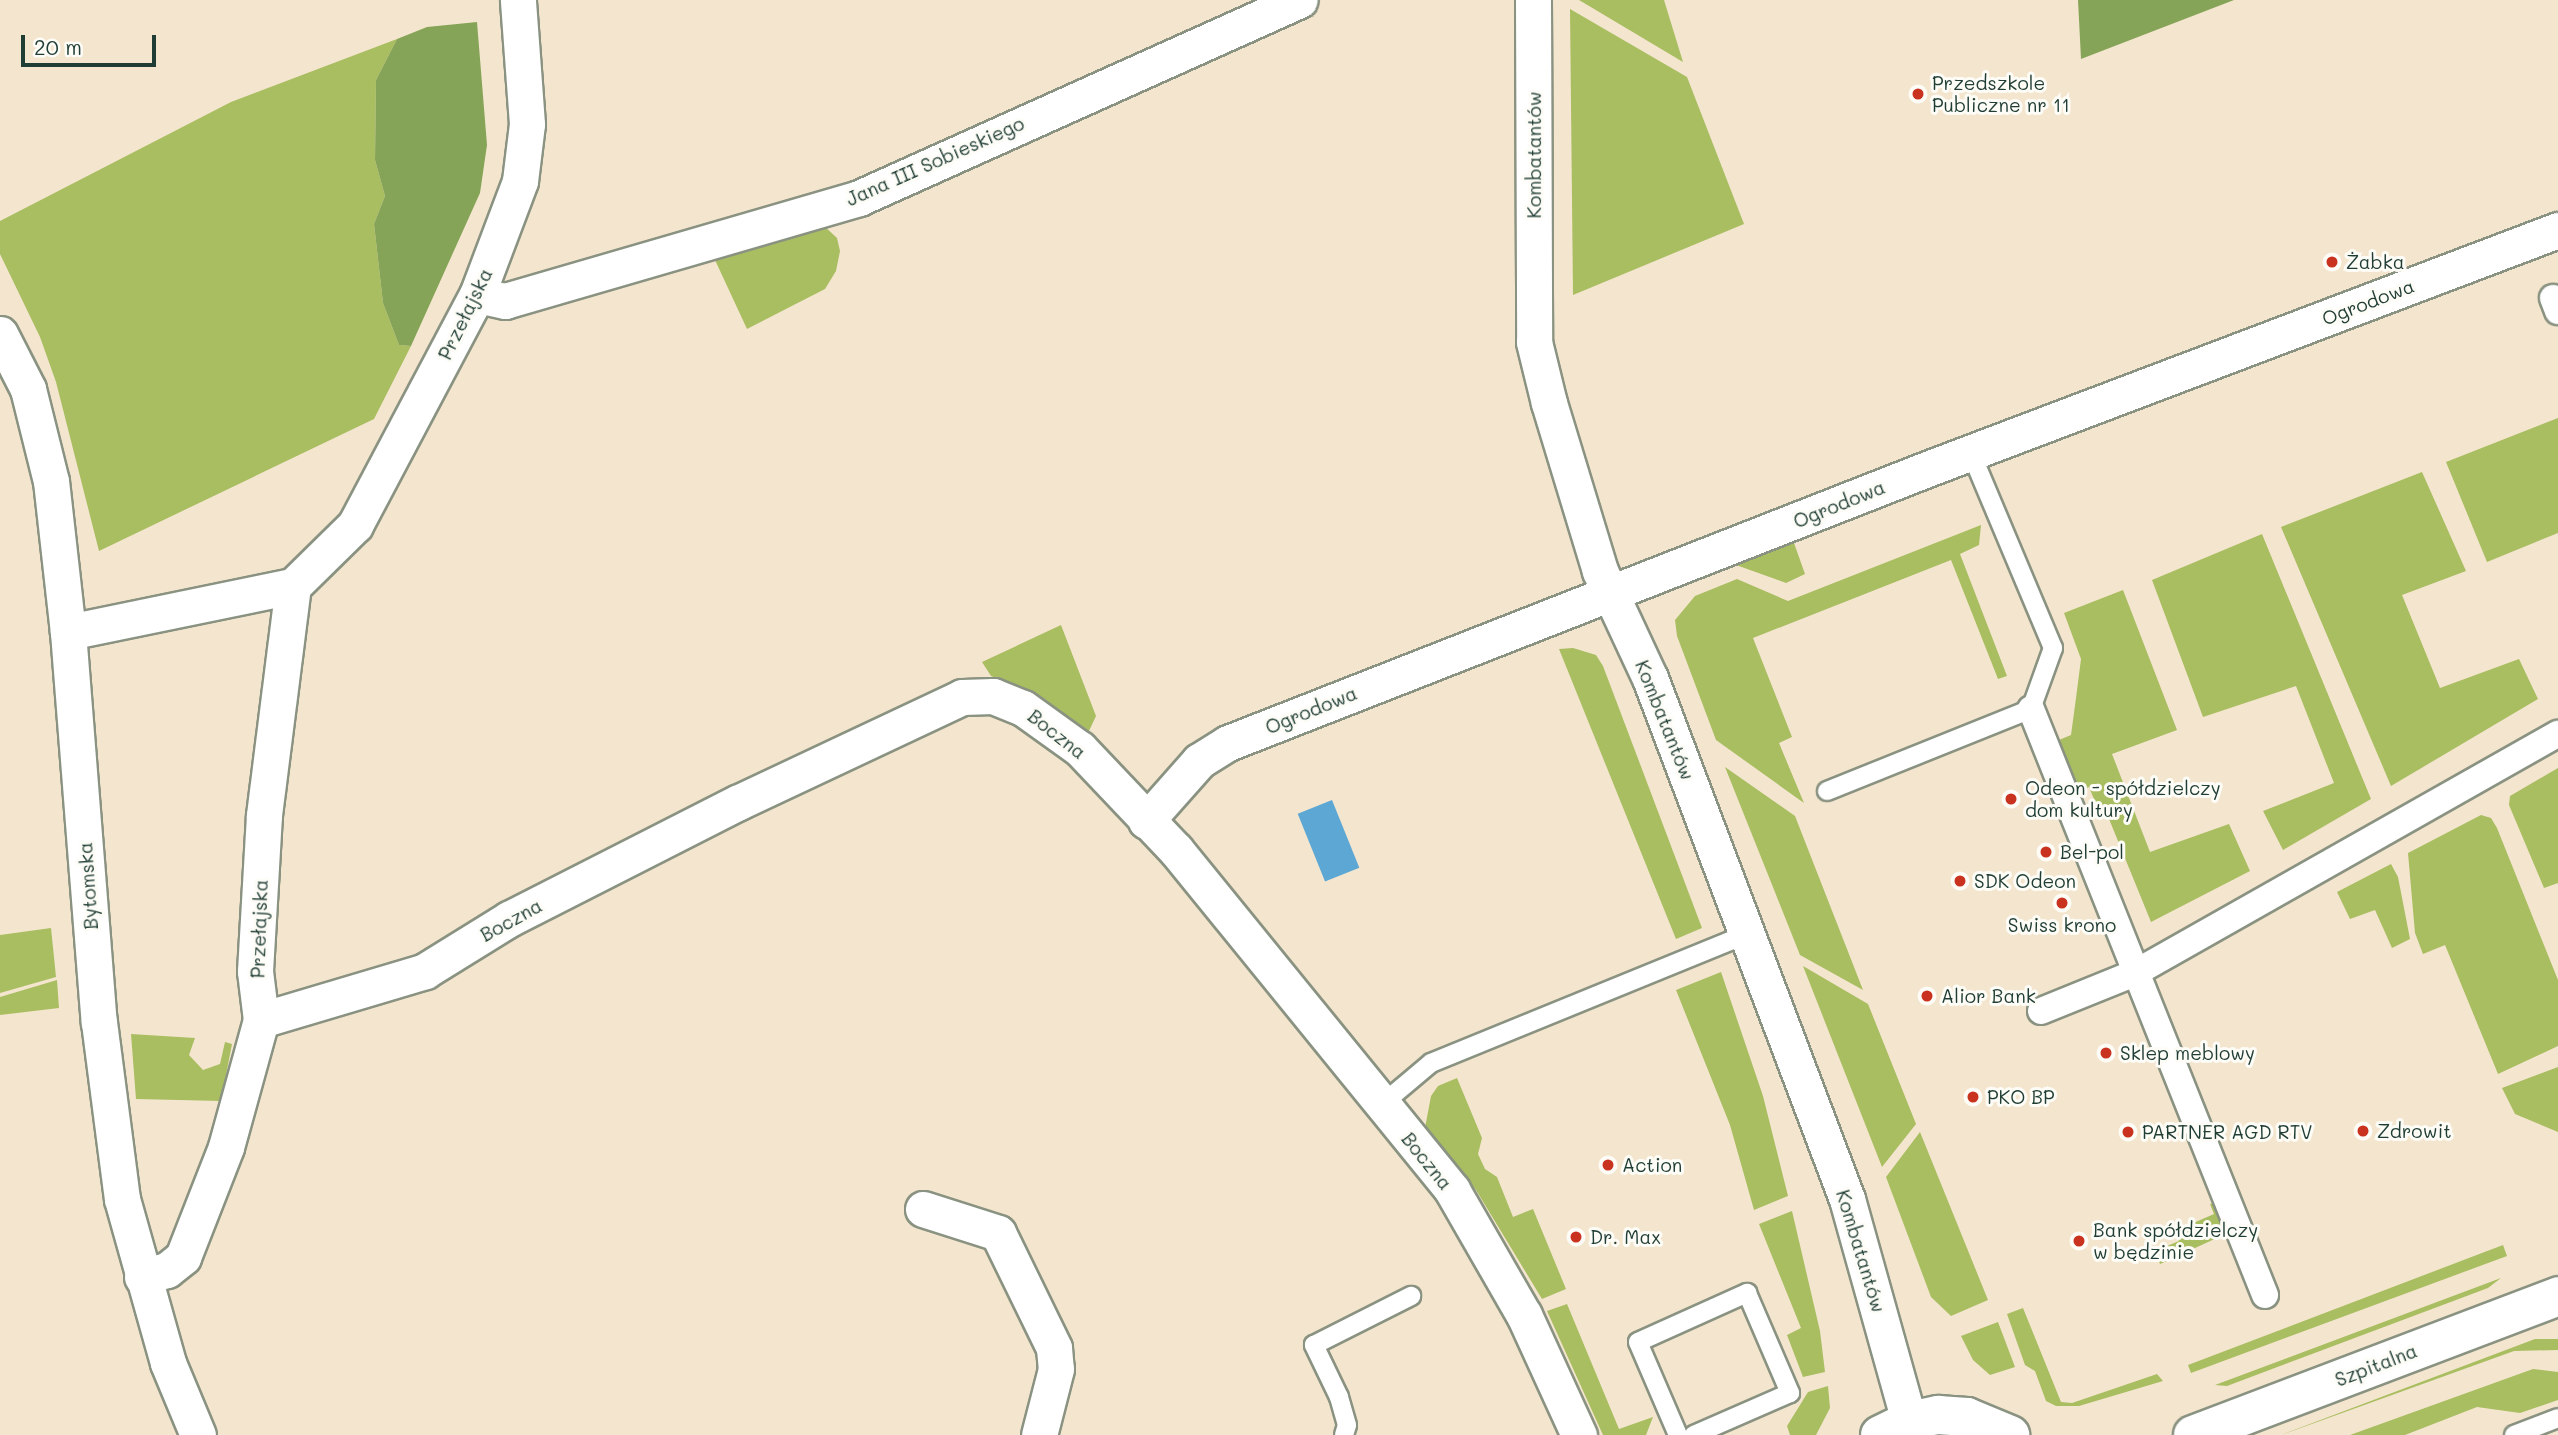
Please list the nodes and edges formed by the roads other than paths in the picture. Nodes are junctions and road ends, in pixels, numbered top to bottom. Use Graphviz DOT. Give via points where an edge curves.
graph roads {
  1 [pos="518,0"];
  2 [pos="1300,0"];
  3 [pos="1533,0"];
  4 [pos="2558,230"];
  5 [pos="477,295"];
  6 [pos="0,334"];
  7 [pos="1971,453"];
  8 [pos="293,586"];
  9 [pos="1612,594"];
  10 [pos="68,632"];
  11 [pos="2031,709"];
  12 [pos="2558,734"];
  13 [pos="1827,791"];
  14 [pos="1146,821"];
  15 [pos="1749,933"];
  16 [pos="2135,973"];
  17 [pos="2041,1011"];
  18 [pos="261,1020"];
  19 [pos="1381,1105"];
  20 [pos="923,1209"];
  21 [pos="142,1277"];
  22 [pos="2265,1295"];
  23 [pos="1411,1296"];
  24 [pos="2558,1296"];
  25 [pos="2558,1418"];
  26 [pos="1895,1428"];
  27 [pos="198,1435"];
  28 [pos="1039,1435"];
  29 [pos="1344,1435"];
  30 [pos="1578,1435"];
  31 [pos="1678,1435"];
  32 [pos="1694,1435"];
  33 [pos="2010,1435"];
  34 [pos="2193,1435"];
  35 [pos="2514,1435"];
  1 -- 5 [label="street, Przełajska" via="527,99 520,181"];
  2 -- 5 [label="street, Jana III Sobieskiego" via="859,198 505,301"];
  3 -- 9 [label="street, Kombatantów" via="1534,342 1579,505"];
  4 -- 7 [label="street, Ogrodowa"];
  5 -- 8 [label="street, Przełajska" via="355,525"];
  6 -- 10 [label="street, Bytomska" via="28,389 51,481"];
  7 -- 9 [label="street, Ogrodowa"];
  7 -- 11 [label="lane" via="2053,648"];
  8 -- 10 [label="street"];
  8 -- 18 [label="street, Przełajska" via="264,815 256,971"];
  9 -- 14 [label="street, Ogrodowa" via="1228,743 1199,761"];
  9 -- 15 [label="street, Kombatantów" via="1650,678"];
  10 -- 21 [label="street, Bytomska" via="99,1022 122,1199"];
  11 -- 13 [label="lane"];
  11 -- 16 [label="street"];
  12 -- 16 [label="street"];
  14 -- 18 [label="street, Boczna" via="1080,749 1023,708 993,696 962,696 521,913 425,971"];
  14 -- 19 [label="street, Boczna" via="1176,849"];
  15 -- 19 [label="lane" via="1431,1063"];
  15 -- 26 [label="street, Kombatantów" via="1847,1199"];
  16 -- 17 [label="street"];
  16 -- 22 [label="street"];
  18 -- 21 [label="street, Przełajska" via="226,1147 183,1257 171,1269"];
  19 -- 30 [label="street, Boczna" via="1452,1190 1524,1315"];
  20 -- 28 [label="street" via="998,1233 1054,1348 1056,1368"];
  21 -- 27 [label="street, Bytomska"];
  23 -- 29 [label="lane" via="1314,1345 1339,1398 1347,1425"];
  24 -- 34 [label="street, Szpitalna"];
  25 -- 35 [label="lane"];
  26 -- 33 [label="street" via="1938,1415 1967,1417"];
  31 -- 32 [label="lane" via="1638,1342 1747,1293 1790,1393"];
}
